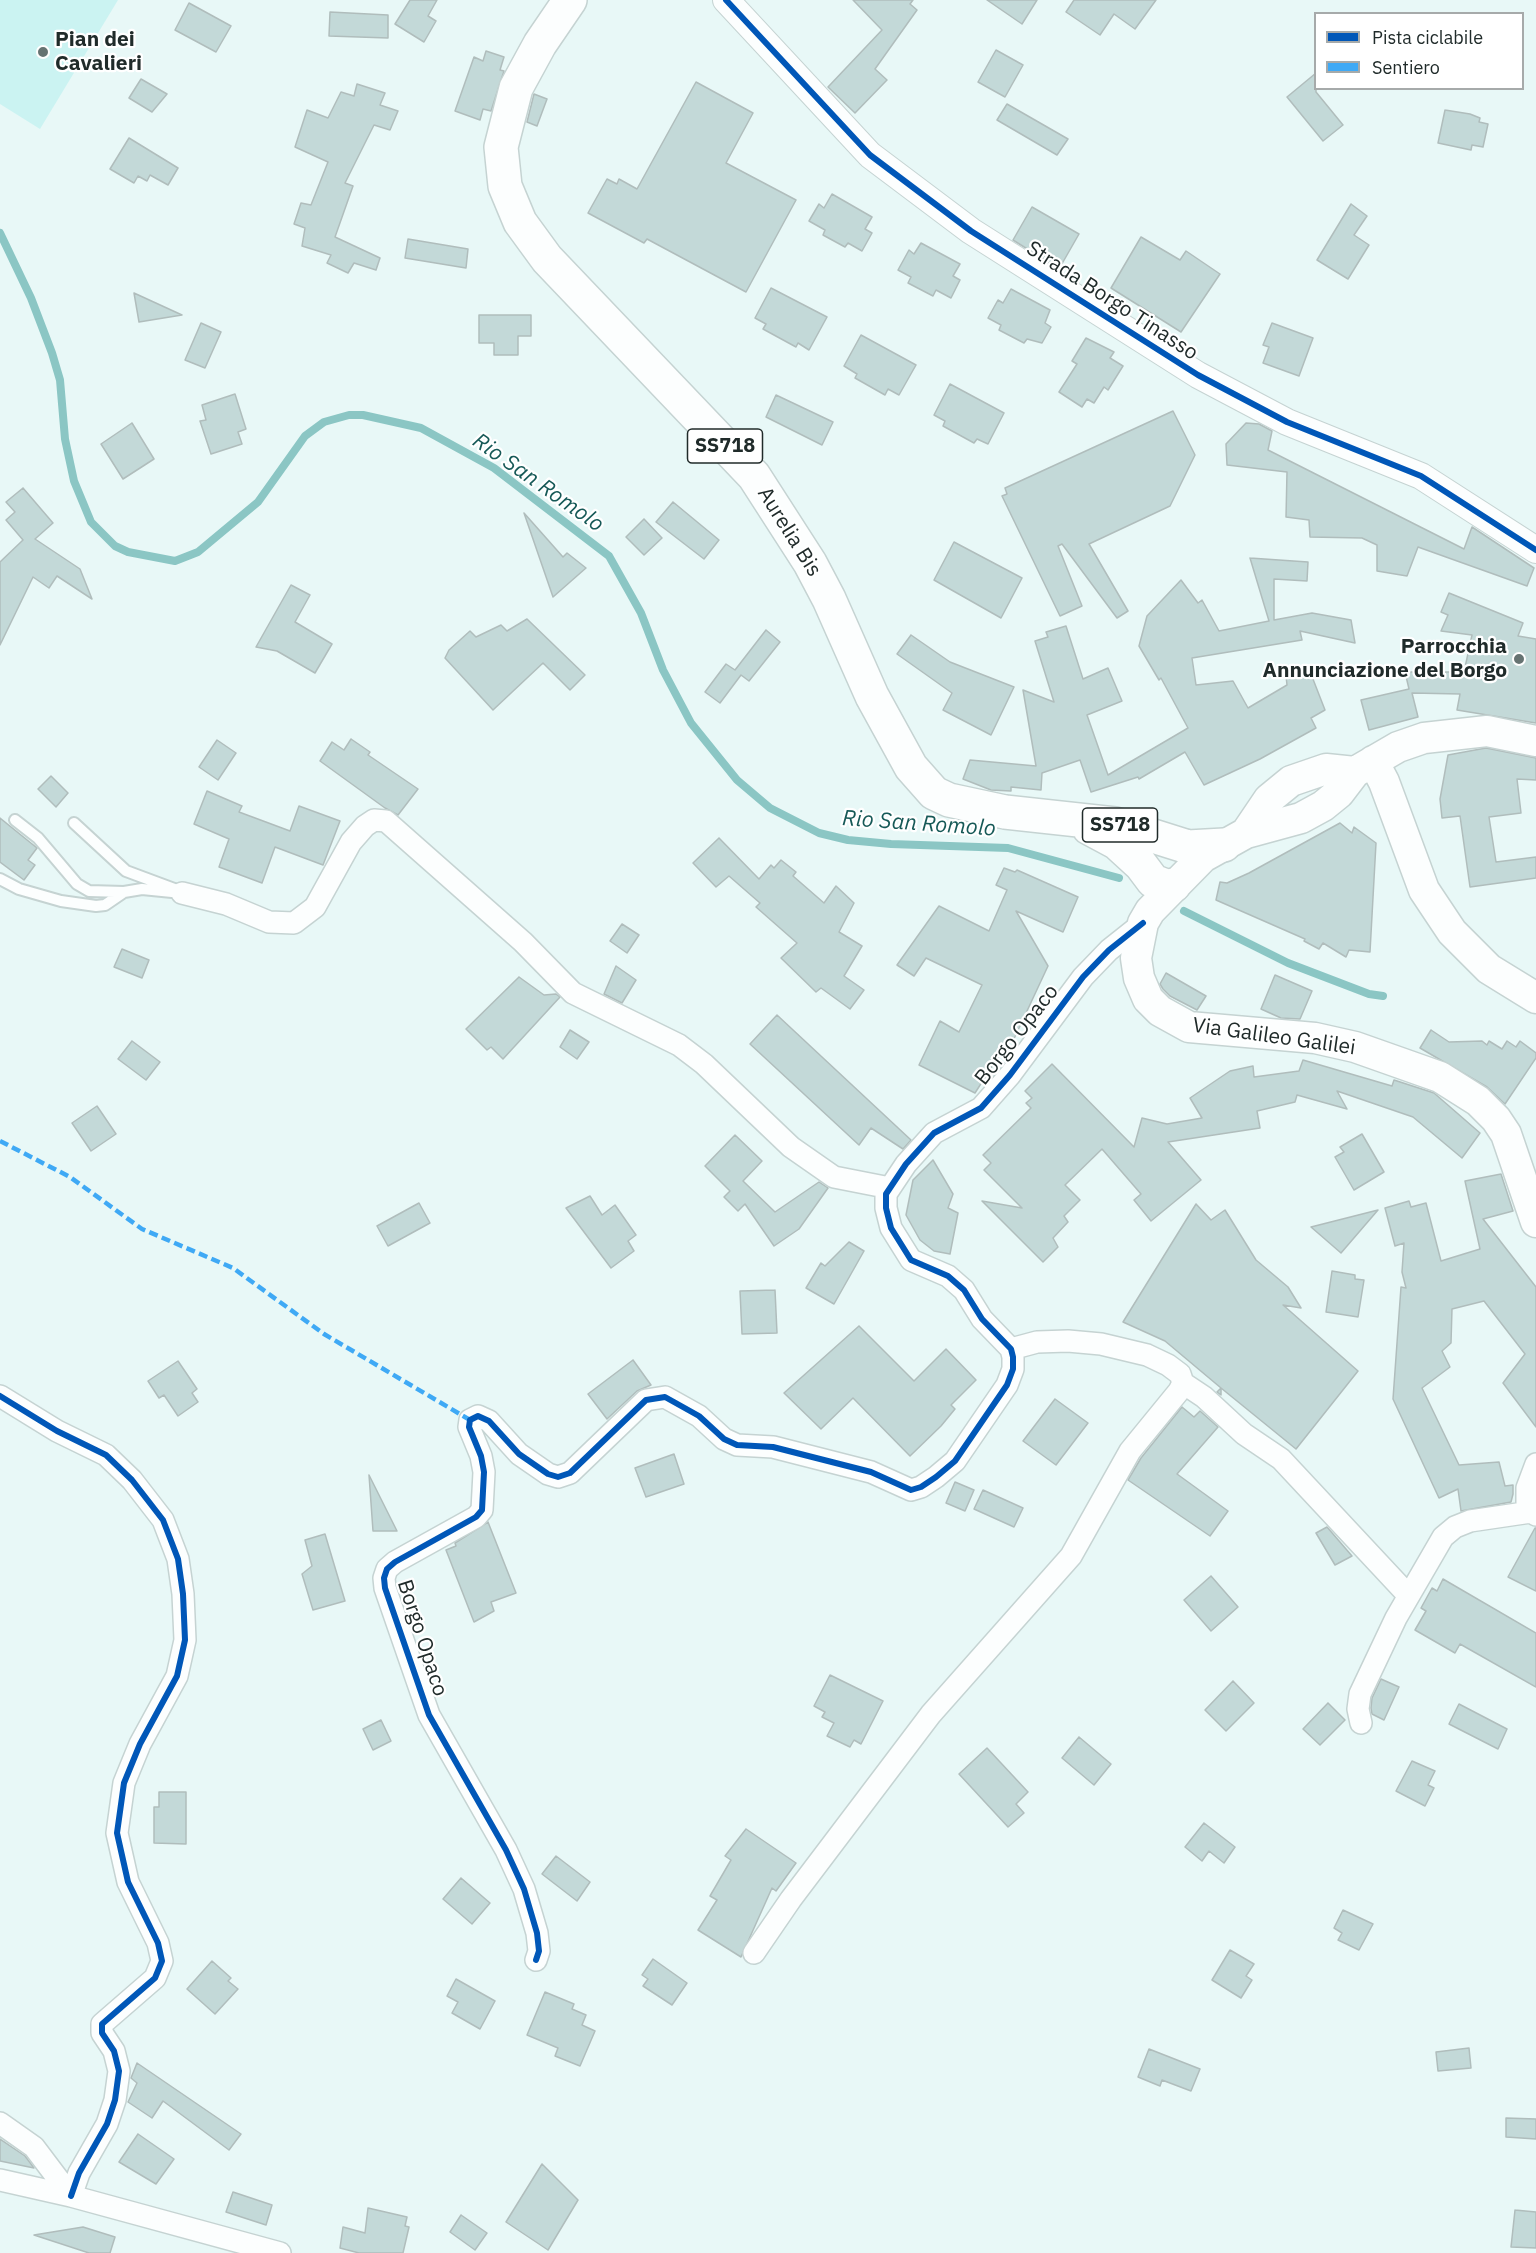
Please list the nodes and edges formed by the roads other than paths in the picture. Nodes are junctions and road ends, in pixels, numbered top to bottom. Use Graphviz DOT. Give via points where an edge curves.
graph roads {
  1 [pos="570,0"];
  2 [pos="734,7"];
  3 [pos="1536,550"];
  4 [pos="1536,741"];
  5 [pos="1348,774"];
  6 [pos="1069,818"];
  7 [pos="15,820"];
  8 [pos="74,823"];
  9 [pos="1235,839"];
  10 [pos="1169,843"];
  11 [pos="0,879"];
  12 [pos="1169,879"];
  13 [pos="124,892"];
  14 [pos="182,893"];
  15 [pos="1146,917"];
  16 [pos="1536,998"];
  17 [pos="890,1188"];
  18 [pos="1536,1222"];
  19 [pos="1011,1349"];
  20 [pos="1183,1383"];
  21 [pos="0,1396"];
  22 [pos="1536,1464"];
  23 [pos="1534,1514"];
  24 [pos="1408,1595"];
  25 [pos="1361,1723"];
  26 [pos="754,1953"];
  27 [pos="536,1960"];
  28 [pos="0,2123"];
  29 [pos="0,2180"];
  30 [pos="71,2196"];
  31 [pos="280,2253"];
  1 -- 6 [label="highway, Aurelia Bis / SS718" via="516,88 501,147 505,186 520,222 547,259 754,476 810,563 872,696 922,781 949,800 1005,812"];
  2 -- 3 [label="street, Strada Borgo Tinasso" via="870,155 971,231 1198,375 1287,422 1421,476"];
  4 -- 5 [label="main road" via="1487,731 1424,738"];
  5 -- 9 [label="main road" via="1301,818 1274,811"];
  5 -- 16 [label="main road" via="1384,782 1424,890 1452,932 1489,969"];
  6 -- 10 [label="highway, SS718" via="1115,824"];
  6 -- 12 [label="highway, SS718" via="1117,843 1141,865"];
  7 -- 13 [label="lane" via="38,838 76,884 88,891"];
  8 -- 14 [label="lane" via="126,872 167,884"];
  9 -- 10 [label="highway, SS718" via="1188,847"];
  9 -- 12 [label="main road"];
  10 -- 12 [label="highway, SS718" via="1179,859"];
  11 -- 13 [label="lane" via="61,901 96,906 105,905"];
  12 -- 15 [label="highway, SS718"];
  13 -- 14 [label="lane" via="142,889"];
  14 -- 17 [label="street" via="226,904 269,922 294,922 315,908 351,842 365,826 374,820 386,821 507,928 573,993 678,1045 704,1064 791,1147 834,1177"];
  15 -- 17 [label="street, Borgo Opaco" via="1083,976 981,1108 934,1133"];
  15 -- 18 [label="main road, Via Galileo Galilei" via="1136,958 1148,999 1160,1011 1189,1027 1315,1038 1355,1047 1440,1077 1478,1101 1506,1134"];
  17 -- 19 [label="street" via="886,1208 891,1228 911,1260 948,1276 964,1290 982,1319"];
  19 -- 20 [label="street" via="1037,1342 1101,1344 1147,1355 1180,1374"];
  19 -- 27 [label="street, Borgo Opaco" via="1013,1369 1007,1385 955,1461 911,1490 871,1472 773,1447 737,1445 699,1416 665,1397 646,1400 570,1473 558,1477 519,1454 489,1421 478,1416 470,1420 469,1428 481,1456 483,1510 395,1562 387,1569 385,1588 429,1715 524,1889 537,1933"];
  20 -- 24 [label="street" via="1281,1459"];
  20 -- 26 [label="street" via="1130,1451 1071,1556 931,1714"];
  21 -- 30 [label="street" via="106,1455 132,1480 163,1520 178,1558 183,1594 185,1640 177,1676 124,1783 117,1833 128,1882 158,1943 162,1961 155,1978 102,2024 119,2071 115,2100"];
  22 -- 23 [label="street" via="1527,1488 1527,1503"];
  23 -- 24 [label="street" via="1470,1521 1455,1527 1435,1548"];
  24 -- 25 [label="street" via="1360,1694"];
  28 -- 30 [label="street" via="34,2147"];
  29 -- 30 [label="street"];
  30 -- 31 [label="street"];
}
